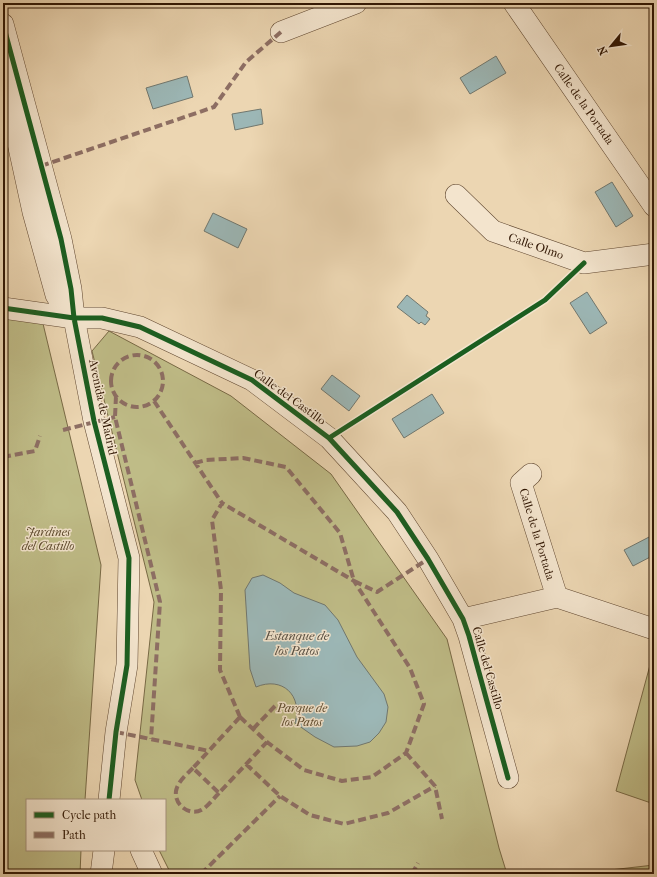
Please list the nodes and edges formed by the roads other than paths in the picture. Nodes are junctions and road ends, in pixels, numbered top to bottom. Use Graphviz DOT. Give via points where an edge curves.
graph roads {
  1 [pos="356,3"];
  2 [pos="514,3"];
  3 [pos="3,24"];
  4 [pos="281,32"];
  5 [pos="3,92"];
  6 [pos="456,195"];
  7 [pos="654,206"];
  8 [pos="654,254"];
  9 [pos="3,308"];
  10 [pos="74,318"];
  11 [pos="531,474"];
  12 [pos="557,597"];
  13 [pos="463,618"];
  14 [pos="654,629"];
  15 [pos="114,764"];
  16 [pos="508,778"];
  17 [pos="110,799"];
  18 [pos="124,799"];
  19 [pos="104,851"];
  20 [pos="141,851"];
  21 [pos="101,874"];
  22 [pos="152,874"];
  1 -- 4 [label="street"];
  2 -- 7 [label="street, Calle de la Portada"];
  3 -- 10 [label="street, Avenida de Madrid" via="61,239"];
  5 -- 10 [label="street" via="56,295"];
  6 -- 8 [label="street, Calle Olmo" via="493,231 584,263"];
  9 -- 10 [label="street, Calle del Castillo"];
  10 -- 13 [label="street, Calle del Castillo" via="102,318 140,326 252,380 329,438 397,512"];
  10 -- 15 [label="street, Avenida de Madrid" via="94,421 129,558 126,665"];
  11 -- 12 [label="street, Calle de la Portada" via="521,483"];
  12 -- 13 [label="street, Calle de la Portada"];
  12 -- 14 [label="street"];
  13 -- 16 [label="street, Calle del Castillo"];
  15 -- 17 [label="street, Avenida de Madrid"];
  15 -- 18 [label="street"];
  19 -- 21 [label="street"];
  20 -- 22 [label="street"];
}
